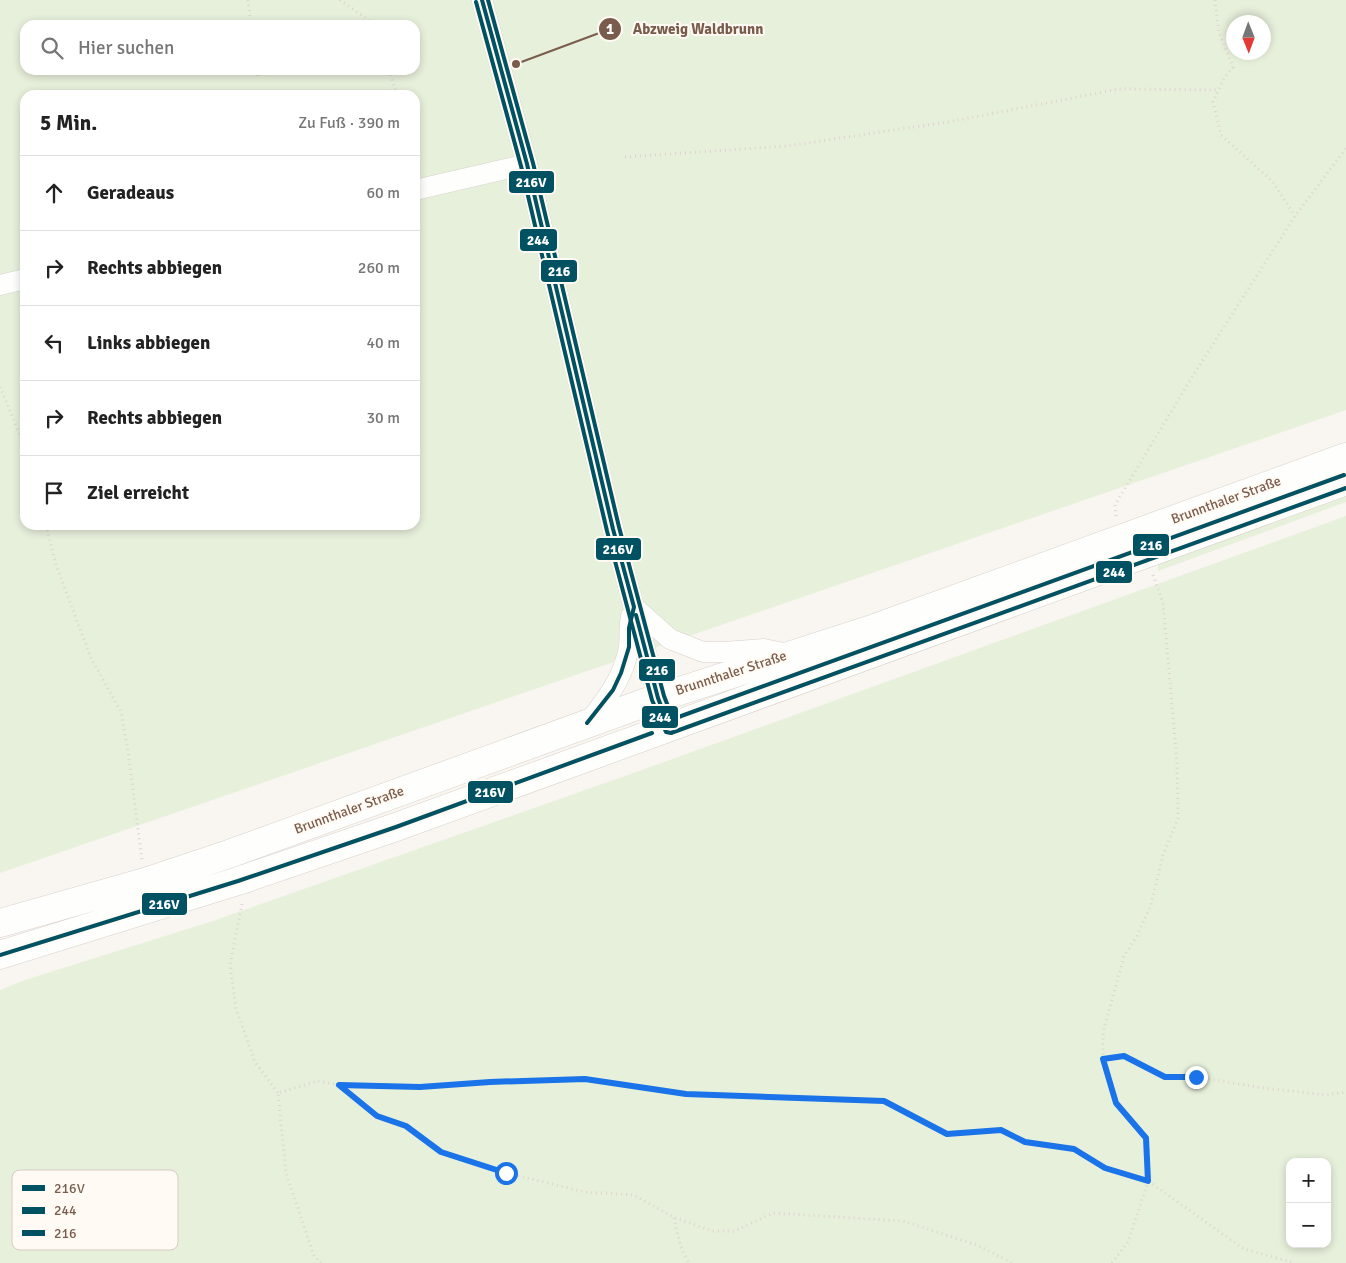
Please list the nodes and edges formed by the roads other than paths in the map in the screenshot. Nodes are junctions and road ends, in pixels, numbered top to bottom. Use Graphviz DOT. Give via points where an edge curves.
graph roads {
  1 [pos="482,0"];
  2 [pos="527,164"];
  3 [pos="420,189"];
  4 [pos="20,280"];
  5 [pos="0,285"];
  6 [pos="1346,457"];
  7 [pos="1346,481"];
  8 [pos="634,607"];
  9 [pos="789,654"];
  10 [pos="658,698"];
  11 [pos="587,723"];
  12 [pos="669,727"];
  13 [pos="0,923"];
  14 [pos="0,955"];
  1 -- 2 [label="street"];
  2 -- 3 [label="street"];
  2 -- 8 [label="street"];
  4 -- 5 [label="street"];
  6 -- 9 [label="main road, Brunnthaler Straße" via="874,628"];
  7 -- 12 [label="main road, Brunnthaler Straße"];
  8 -- 9 [label="street" via="670,639 703,652 764,649"];
  8 -- 10 [label="street"];
  8 -- 11 [label="street" via="628,628 629,647 621,674 613,690"];
  9 -- 10 [label="main road, Brunnthaler Straße"];
  10 -- 11 [label="main road, Brunnthaler Straße"];
  10 -- 12 [label="street"];
  11 -- 13 [label="main road, Brunnthaler Straße" via="229,854 145,882"];
  12 -- 14 [label="main road, Brunnthaler Straße" via="238,881"];
}
